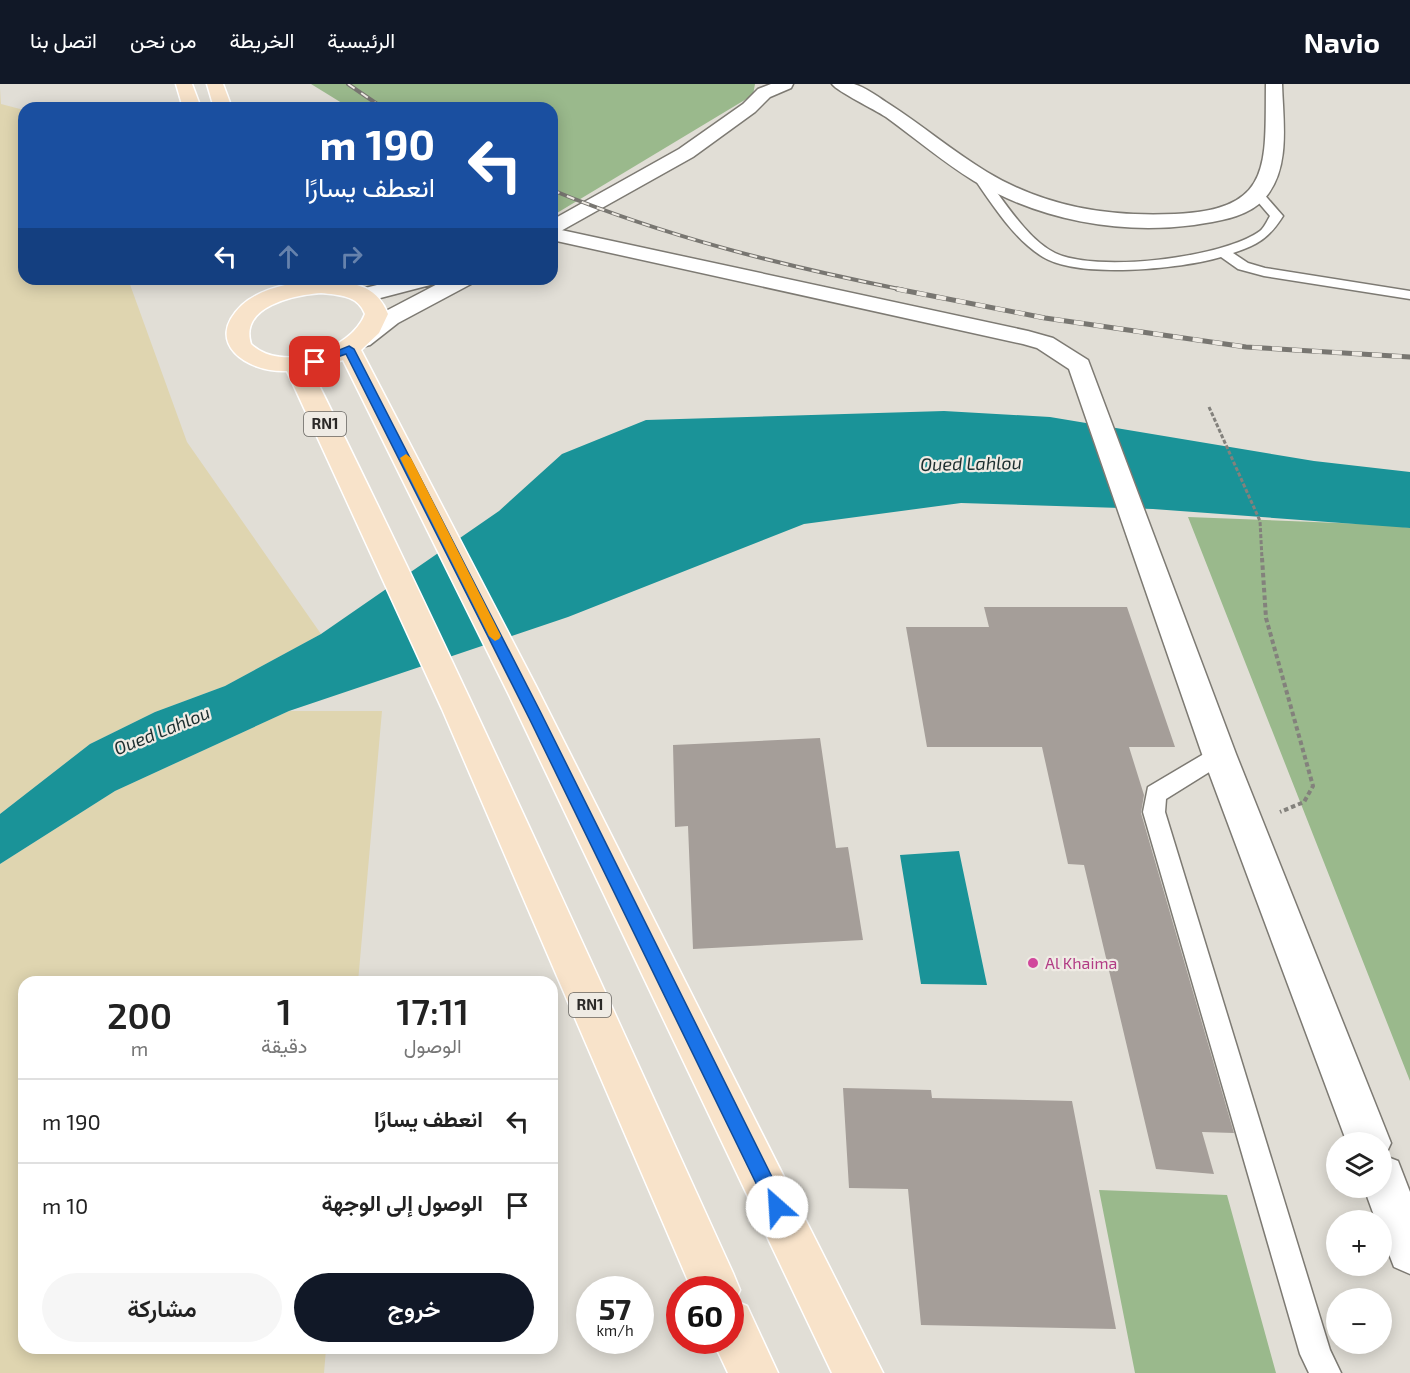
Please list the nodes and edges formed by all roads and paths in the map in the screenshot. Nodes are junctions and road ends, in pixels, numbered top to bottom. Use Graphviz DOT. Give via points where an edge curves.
graph roads {
  1 [pos="184,84"];
  2 [pos="215,84"];
  3 [pos="785,84"];
  4 [pos="840,84"];
  5 [pos="1274,84"];
  6 [pos="766,88"];
  7 [pos="867,91"];
  8 [pos="190,102"];
  9 [pos="222,102"];
  10 [pos="977,174"];
  11 [pos="1258,195"];
  12 [pos="558,225"];
  13 [pos="558,235"];
  14 [pos="1222,252"];
  15 [pos="252,285"];
  16 [pos="326,285"];
  17 [pos="340,285"];
  18 [pos="403,285"];
  19 [pos="452,285"];
  20 [pos="365,295"];
  21 [pos="1410,295"];
  22 [pos="254,308"];
  23 [pos="356,345"];
  24 [pos="296,364"];
  25 [pos="1209,407"];
  26 [pos="1220,754"];
  27 [pos="1246,825"];
  28 [pos="1365,1132"];
  29 [pos="1390,1198"];
  30 [pos="1410,1251"];
  31 [pos="710,1276"];
  32 [pos="744,1353"];
  33 [pos="753,1373"];
  34 [pos="858,1373"];
  35 [pos="1325,1373"];
  1 -- 8 [label="main road"];
  2 -- 9 [label="main road"];
  3 -- 6 [label="street"];
  4 -- 7 [label="street"];
  5 -- 11 [label="street" via="1274,163 1269,181"];
  6 -- 12 [label="street" via="749,108 686,153"];
  7 -- 10 [label="street"];
  10 -- 11 [label="street" via="1049,209 1134,222 1198,219 1226,213"];
  10 -- 14 [label="lane" via="1035,244 1063,261 1106,267 1137,266"];
  11 -- 14 [label="lane" via="1277,216 1275,224 1261,238"];
  13 -- 26 [label="street" via="1028,338 1045,343 1080,365"];
  14 -- 21 [label="lane" via="1243,266 1264,272"];
  15 -- 22 [label="main road"];
  16 -- 22 [label="main road" via="284,292"];
  17 -- 20 [label="main road"];
  18 -- 20 [label="street"];
  19 -- 23 [label="street" via="390,318"];
  20 -- 23 [label="main road" via="374,304 376,316 373,328"];
  22 -- 24 [label="main road" via="238,328 241,347 262,361"];
  23 -- 24 [label="main road" via="333,357"];
  23 -- 34 [label="main road" via="409,465"];
  24 -- 31 [label="main road, RN1" via="464,720"];
  25 -- 27 [label="path" via="1260,521 1266,618 1313,786 1302,806"];
  26 -- 27 [label="street"];
  26 -- 35 [label="lane" via="1156,794 1154,812 1316,1354"];
  27 -- 28 [label="street"];
  29 -- 30 [label="street"];
  32 -- 33 [label="main road"];
}
